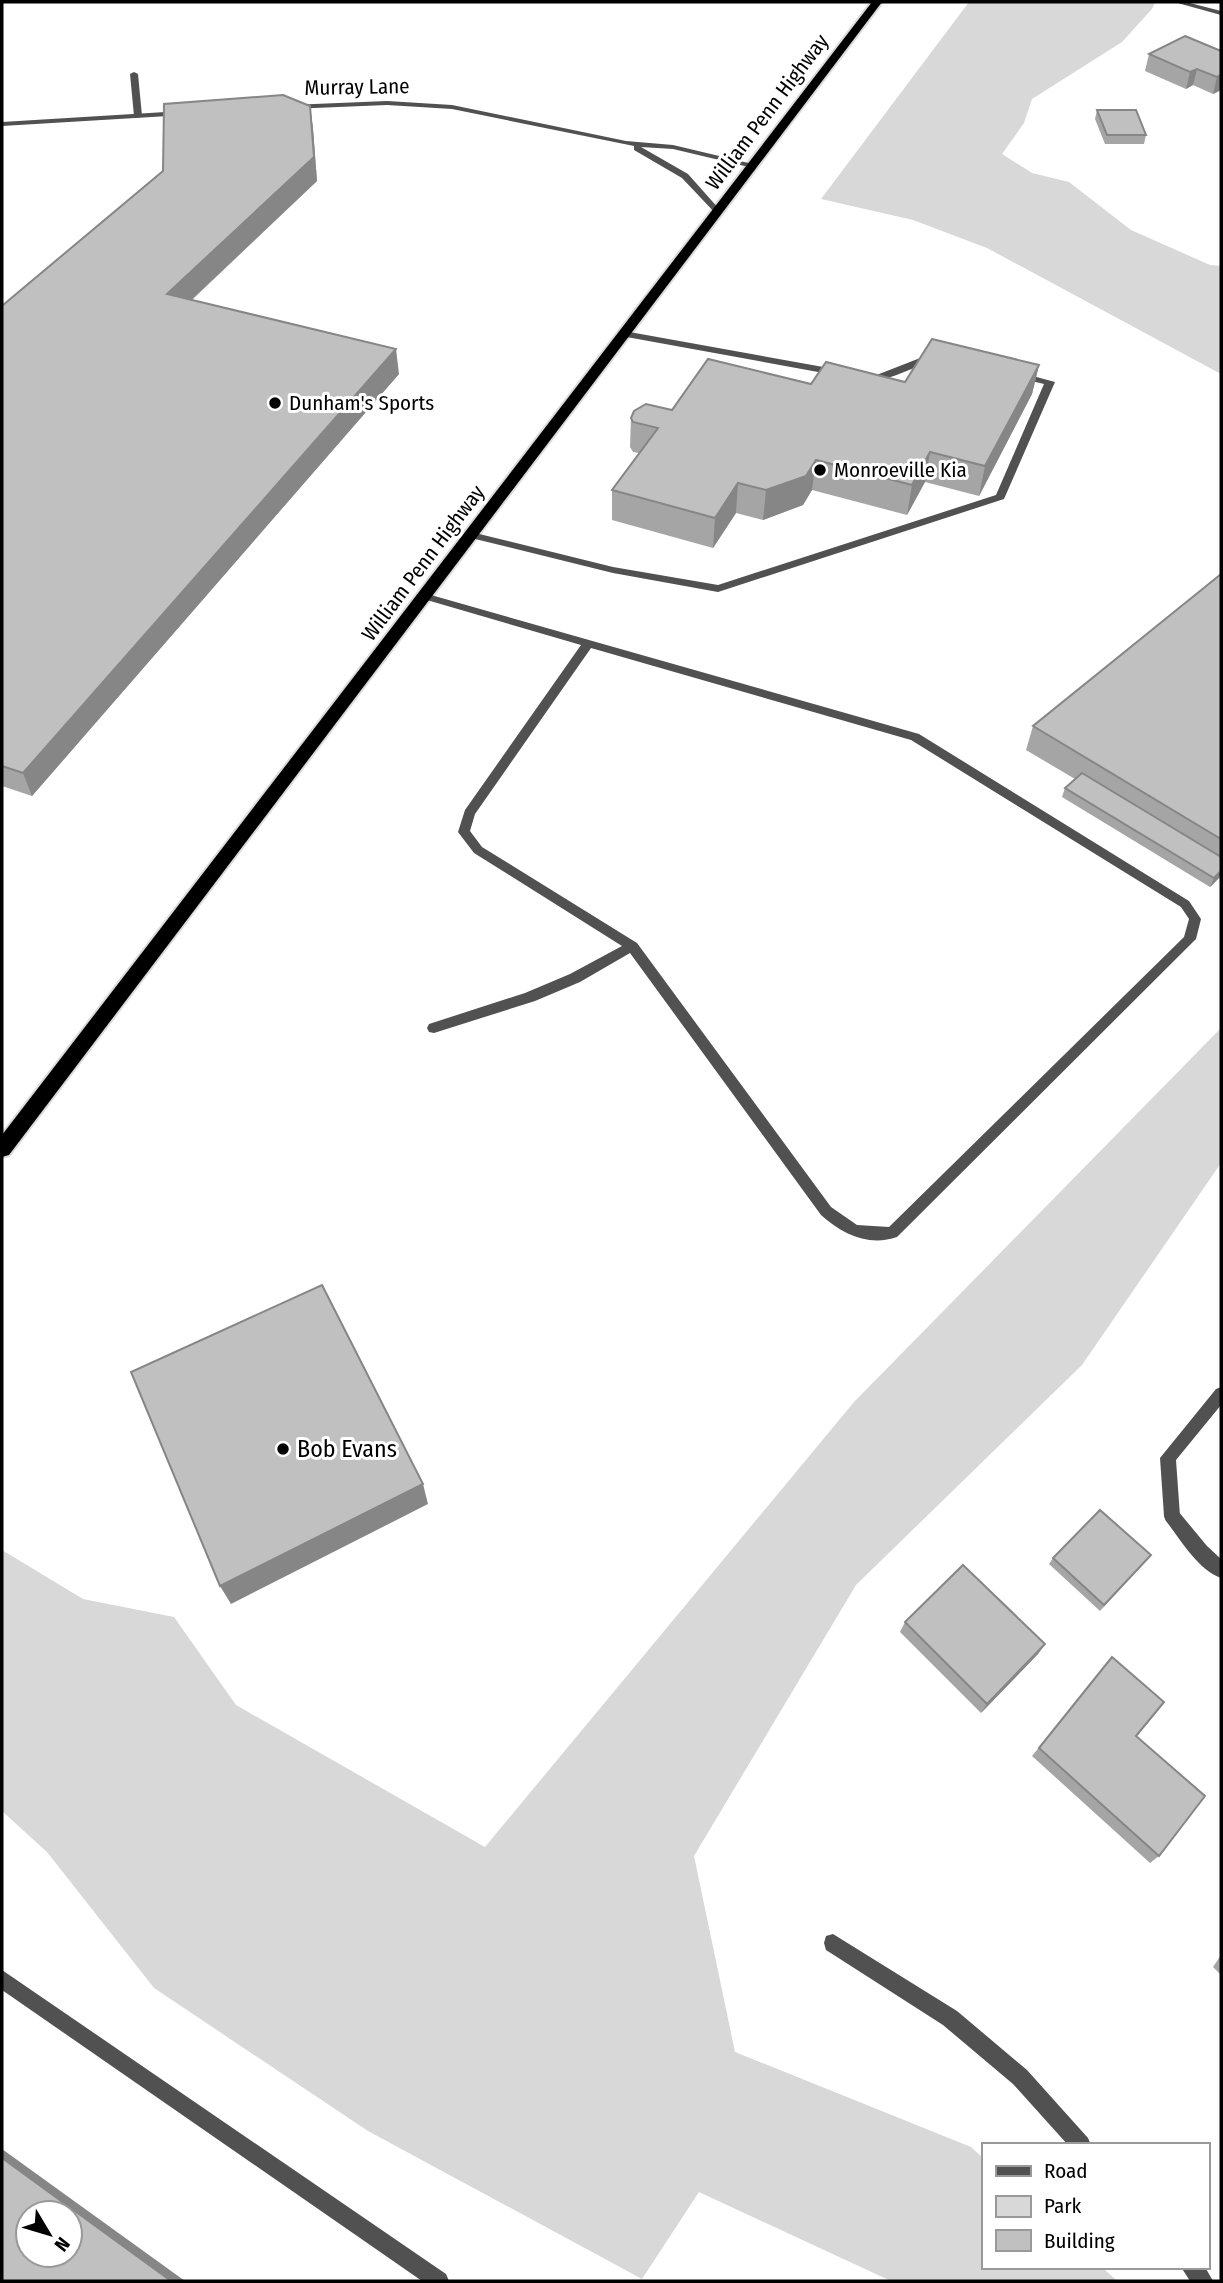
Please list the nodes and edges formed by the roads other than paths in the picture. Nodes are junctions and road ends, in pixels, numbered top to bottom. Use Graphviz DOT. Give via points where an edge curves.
graph roads {
  1 [pos="876,2"];
  2 [pos="1178,2"];
  3 [pos="1221,13"];
  4 [pos="134,74"];
  5 [pos="285,107"];
  6 [pos="194,112"];
  7 [pos="138,116"];
  8 [pos="2,124"];
  9 [pos="626,143"];
  10 [pos="753,165"];
  11 [pos="717,212"];
  12 [pos="624,334"];
  13 [pos="947,359"];
  14 [pos="1012,373"];
  15 [pos="471,535"];
  16 [pos="424,596"];
  17 [pos="588,643"];
  18 [pos="632,946"];
  19 [pos="434,1028"];
  20 [pos="2,1149"];
  21 [pos="1220,1399"];
  22 [pos="1221,1570"];
  23 [pos="833,1943"];
  24 [pos="2,1979"];
  25 [pos="1080,2143"];
  26 [pos="439,2281"];
  1 -- 10 [label="highway, William Penn Highway"];
  2 -- 3 [label="street"];
  4 -- 7 [label="street"];
  5 -- 9 [label="street, Murray Lane" via="362,103 452,107"];
  6 -- 7 [label="street"];
  7 -- 8 [label="street"];
  9 -- 10 [label="street, Murray Lane" via="673,147"];
  9 -- 11 [label="street, Murray Lane" via="674,168"];
  10 -- 11 [label="highway, William Penn Highway"];
  11 -- 12 [label="highway, William Penn Highway"];
  12 -- 13 [label="street" via="875,379 934,356"];
  12 -- 15 [label="highway, William Penn Highway"];
  14 -- 15 [label="street" via="1050,382 1000,497 718,589 613,570"];
  15 -- 16 [label="highway, William Penn Highway"];
  16 -- 17 [label="street"];
  16 -- 20 [label="highway, William Penn Highway"];
  17 -- 18 [label="street" via="469,813 464,832 478,850"];
  17 -- 18 [label="street" via="915,737 1185,904 1195,919 1190,939 892,1233 844,1228 826,1211"];
  18 -- 19 [label="street" via="530,997"];
  21 -- 22 [label="street" via="1168,1458 1172,1516"];
  23 -- 25 [label="street" via="950,2018 1020,2077"];
  24 -- 26 [label="street"];
}
